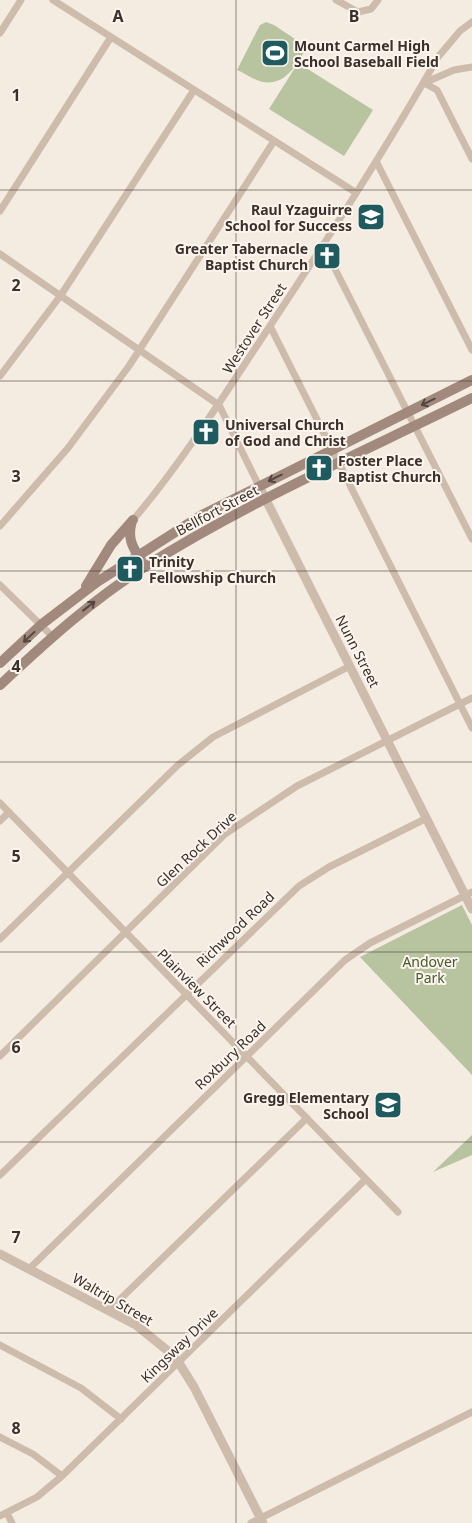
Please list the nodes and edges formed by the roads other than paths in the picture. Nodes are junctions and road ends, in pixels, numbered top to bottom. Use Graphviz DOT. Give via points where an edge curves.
graph roads {
  1 [pos="21,0"];
  2 [pos="53,0"];
  3 [pos="336,0"];
  4 [pos="378,0"];
  5 [pos="472,22"];
  6 [pos="0,33"];
  7 [pos="110,37"];
  8 [pos="472,67"];
  9 [pos="424,83"];
  10 [pos="194,90"];
  11 [pos="274,141"];
  12 [pos="472,160"];
  13 [pos="376,161"];
  14 [pos="355,192"];
  15 [pos="0,211"];
  16 [pos="320,250"];
  17 [pos="0,254"];
  18 [pos="61,296"];
  19 [pos="270,326"];
  20 [pos="140,349"];
  21 [pos="472,350"];
  22 [pos="0,376"];
  23 [pos="472,380"];
  24 [pos="472,398"];
  25 [pos="219,405"];
  26 [pos="408,412"];
  27 [pos="416,426"];
  28 [pos="333,450"];
  29 [pos="340,464"];
  30 [pos="259,486"];
  31 [pos="266,499"];
  32 [pos="133,520"];
  33 [pos="0,526"];
  34 [pos="117,537"];
  35 [pos="472,539"];
  36 [pos="130,542"];
  37 [pos="138,555"];
  38 [pos="145,566"];
  39 [pos="0,585"];
  40 [pos="78,597"];
  41 [pos="42,624"];
  42 [pos="52,636"];
  43 [pos="0,663"];
  44 [pos="350,666"];
  45 [pos="0,685"];
  46 [pos="472,698"];
  47 [pos="460,704"];
  48 [pos="472,728"];
  49 [pos="388,741"];
  50 [pos="0,803"];
  51 [pos="9,812"];
  52 [pos="427,818"];
  53 [pos="0,821"];
  54 [pos="68,873"];
  55 [pos="469,894"];
  56 [pos="472,909"];
  57 [pos="125,933"];
  58 [pos="0,939"];
  59 [pos="185,995"];
  60 [pos="0,1056"];
  61 [pos="247,1056"];
  62 [pos="307,1118"];
  63 [pos="0,1175"];
  64 [pos="366,1179"];
  65 [pos="398,1212"];
  66 [pos="0,1254"];
  67 [pos="29,1269"];
  68 [pos="109,1310"];
  69 [pos="0,1345"];
  70 [pos="179,1363"];
  71 [pos="472,1412"];
  72 [pos="121,1418"];
  73 [pos="0,1437"];
  74 [pos="62,1476"];
  75 [pos="4,1515"];
  76 [pos="262,1521"];
  77 [pos="12,1523"];
  78 [pos="251,1523"];
  1 -- 6 [label="street"];
  2 -- 7 [label="street"];
  3 -- 4 [label="street" via="358,12 371,8"];
  5 -- 9 [label="street, Westover Street" via="438,57"];
  7 -- 10 [label="street"];
  7 -- 15 [label="street"];
  8 -- 9 [label="street" via="454,70"];
  9 -- 12 [label="street" via="437,90"];
  9 -- 13 [label="street, Westover Street"];
  10 -- 11 [label="street"];
  10 -- 18 [label="street"];
  11 -- 14 [label="street"];
  11 -- 20 [label="street"];
  13 -- 14 [label="street, Westover Street"];
  13 -- 21 [label="street"];
  14 -- 16 [label="street, Westover Street"];
  16 -- 19 [label="street, Westover Street"];
  16 -- 26 [label="street" via="330,259"];
  17 -- 18 [label="street"];
  18 -- 20 [label="street"];
  18 -- 22 [label="street"];
  19 -- 25 [label="street, Westover Street"];
  19 -- 28 [label="street"];
  20 -- 25 [label="street"];
  20 -- 33 [label="street" via="68,448"];
  23 -- 26 [label="main road, Bellfort Street, one-way"];
  24 -- 27 [label="main road, Bellfort Street"];
  25 -- 30 [label="street, Nunn Street"];
  25 -- 32 [label="street, Westover Street" via="156,494"];
  26 -- 27 [label="street"];
  26 -- 28 [label="main road, Bellfort Street"];
  27 -- 29 [label="main road, Bellfort Street"];
  27 -- 35 [label="street"];
  28 -- 29 [label="street"];
  28 -- 30 [label="main road, Bellfort Street, one-way"];
  29 -- 31 [label="main road, Bellfort Street"];
  29 -- 47 [label="street"];
  30 -- 31 [label="street, Nunn Street"];
  30 -- 37 [label="main road, Bellfort Street" via="202,515"];
  31 -- 38 [label="main road, Bellfort Street"];
  31 -- 44 [label="street, Nunn Street"];
  32 -- 34 [label="main road"];
  32 -- 36 [label="main road" via="129,530"];
  34 -- 36 [label="main road"];
  34 -- 40 [label="main road"];
  36 -- 37 [label="main road"];
  37 -- 38 [label="main road"];
  37 -- 40 [label="main road, Bellfort Street"];
  42 -- 38 [label="main road, Bellfort Street, one-way"];
  39 -- 41 [label="street"];
  40 -- 41 [label="main road, Bellfort Street"];
  41 -- 42 [label="street"];
  41 -- 43 [label="main road, Bellfort Street, one-way"];
  42 -- 45 [label="main road, Bellfort Street"];
  44 -- 49 [label="street, Nunn Street"];
  44 -- 54 [label="street" via="213,737 178,765"];
  46 -- 47 [label="street, Glen Rock Drive"];
  47 -- 48 [label="street"];
  47 -- 49 [label="street, Glen Rock Drive"];
  49 -- 52 [label="street, Nunn Street"];
  49 -- 57 [label="street, Glen Rock Drive" via="297,786 225,834"];
  50 -- 51 [label="street, Plainview Street"];
  51 -- 53 [label="street"];
  51 -- 54 [label="street, Plainview Street"];
  52 -- 55 [label="street, Nunn Street"];
  52 -- 59 [label="street, Richwood Road" via="329,867 299,886"];
  54 -- 57 [label="street, Plainview Street"];
  54 -- 58 [label="street"];
  55 -- 56 [label="street, Nunn Street"];
  55 -- 61 [label="street, Roxbury Road" via="370,943 345,960"];
  57 -- 59 [label="street, Plainview Street"];
  57 -- 60 [label="street, Glen Rock Drive"];
  59 -- 61 [label="street, Plainview Street"];
  59 -- 63 [label="street, Richwood Road"];
  61 -- 62 [label="street, Plainview Street"];
  61 -- 67 [label="street, Roxbury Road"];
  62 -- 64 [label="street, Plainview Street"];
  62 -- 68 [label="street"];
  64 -- 65 [label="street, Plainview Street"];
  64 -- 70 [label="street, Kingsway Drive"];
  66 -- 67 [label="street, Waltrip Street"];
  67 -- 68 [label="street, Waltrip Street"];
  68 -- 70 [label="street, Waltrip Street" via="154,1339"];
  69 -- 72 [label="street" via="82,1388"];
  70 -- 72 [label="street, Kingsway Drive"];
  70 -- 76 [label="street, Waltrip Street"];
  71 -- 76 [label="street"];
  72 -- 74 [label="street, Kingsway Drive"];
  73 -- 74 [label="street" via="33,1454"];
  74 -- 75 [label="street, Kingsway Drive" via="37,1497"];
  75 -- 77 [label="street"];
  76 -- 78 [label="street"];
}
